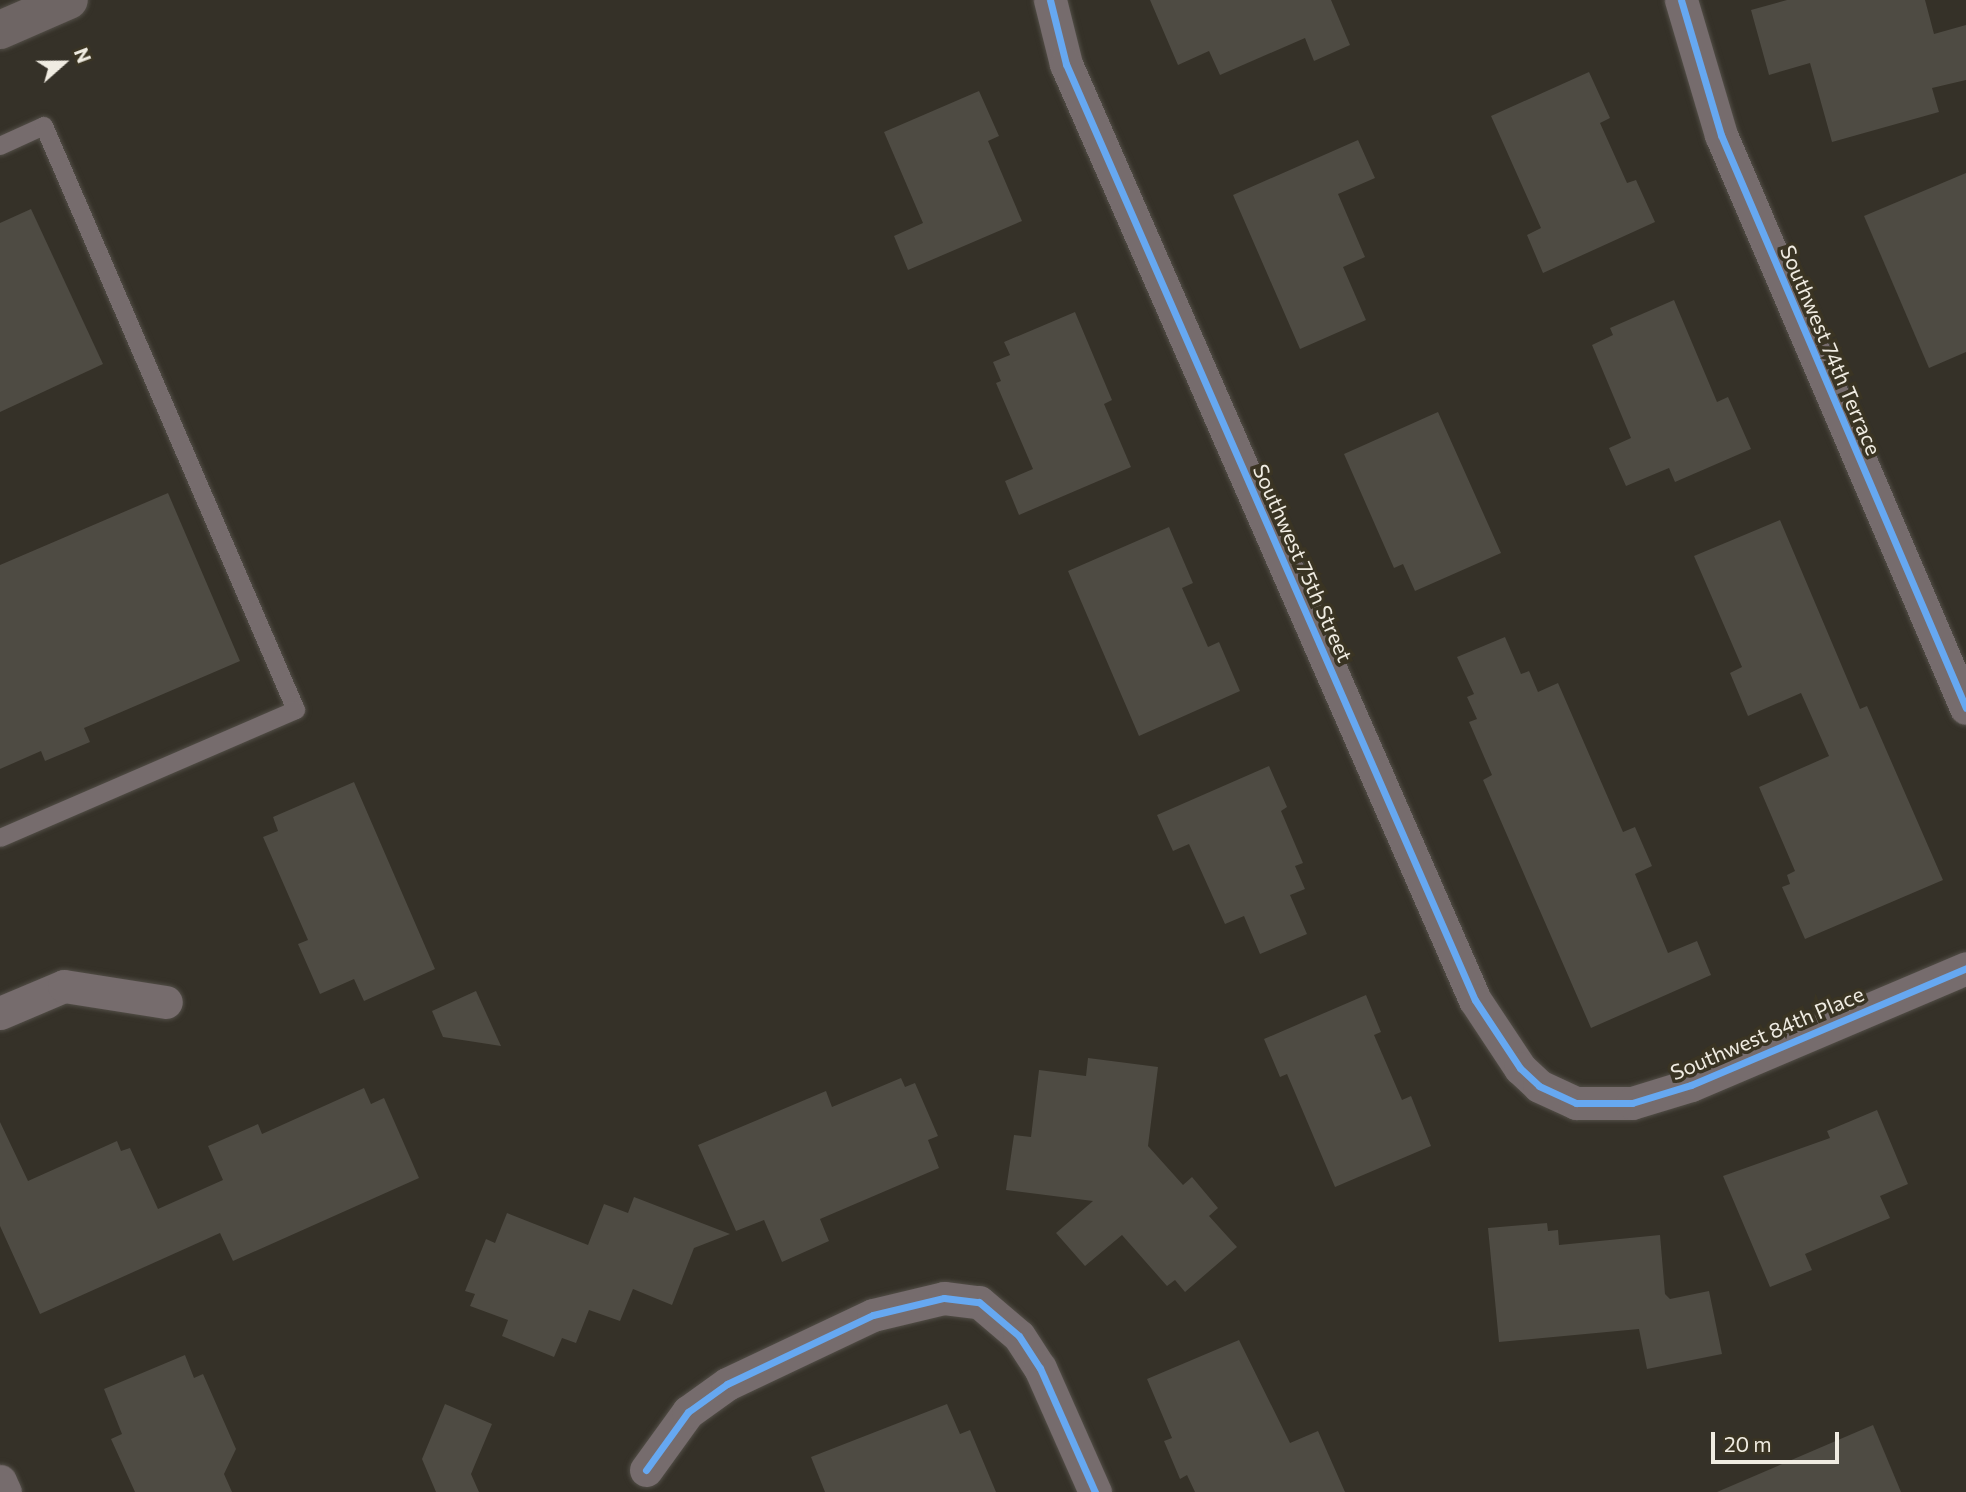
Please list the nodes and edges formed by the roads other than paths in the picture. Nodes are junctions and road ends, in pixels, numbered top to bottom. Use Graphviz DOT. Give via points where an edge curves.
graph roads {
  1 [pos="69,0"];
  2 [pos="1051,0"];
  3 [pos="1681,0"];
  4 [pos="0,30"];
  5 [pos="0,146"];
  6 [pos="1966,708"];
  7 [pos="0,838"];
  8 [pos="1966,968"];
  9 [pos="166,1002"];
  10 [pos="0,1013"];
  11 [pos="1576,1103"];
  12 [pos="646,1470"];
  13 [pos="0,1481"];
  14 [pos="5,1492"];
  15 [pos="1095,1492"];
  1 -- 4 [label="main road"];
  2 -- 11 [label="street, Southwest 75th Street" via="1066,64 1475,1000 1521,1068 1539,1086"];
  3 -- 6 [label="street, Southwest 74th Terrace" via="1721,135"];
  5 -- 7 [label="lane" via="44,126 296,710"];
  8 -- 11 [label="street, Southwest 84th Place" via="1691,1085 1632,1103"];
  9 -- 10 [label="street" via="64,986"];
  12 -- 15 [label="street" via="701,1401 775,1359 897,1307 944,1298 988,1307 1031,1352"];
  13 -- 14 [label="street"];
}
